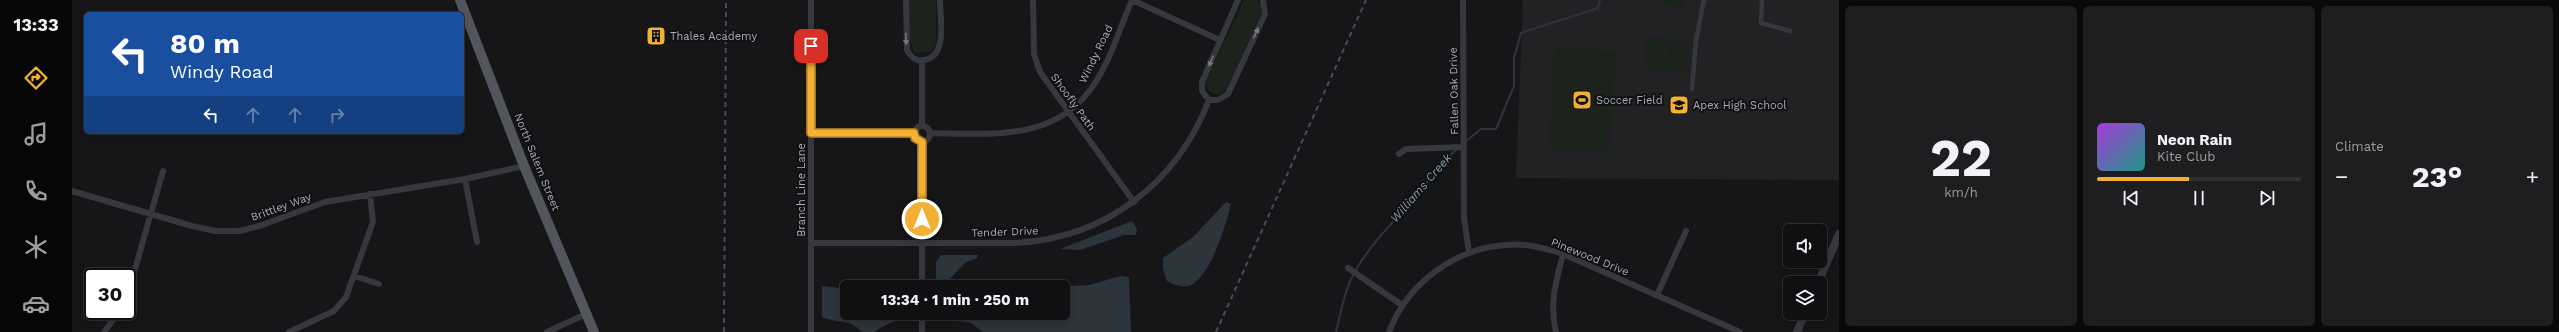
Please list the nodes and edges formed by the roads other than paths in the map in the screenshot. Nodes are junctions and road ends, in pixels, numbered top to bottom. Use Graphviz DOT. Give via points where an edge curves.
graph roads {
  1 [pos="460,0"];
  2 [pos="811,0"];
  3 [pos="906,0"];
  4 [pos="940,0"];
  5 [pos="1033,0"];
  6 [pos="1132,0"];
  7 [pos="1238,0"];
  8 [pos="1263,0"];
  9 [pos="1463,0"];
  10 [pos="1704,0"];
  11 [pos="1762,0"];
  12 [pos="1790,31"];
  13 [pos="1220,40"];
  14 [pos="922,61"];
  15 [pos="1692,89"];
  16 [pos="1209,100"];
  17 [pos="1069,112"];
  18 [pos="922,125"];
  19 [pos="811,133"];
  20 [pos="914,133"];
  21 [pos="930,133"];
  22 [pos="922,142"];
  23 [pos="1464,147"];
  24 [pos="1399,154"];
  25 [pos="524,166"];
  26 [pos="163,171"];
  27 [pos="465,179"];
  28 [pos="72,191"];
  29 [pos="370,194"];
  30 [pos="1134,202"];
  31 [pos="149,214"];
  32 [pos="1686,231"];
  33 [pos="1839,234"];
  34 [pos="477,242"];
  35 [pos="922,243"];
  36 [pos="812,244"];
  37 [pos="1469,253"];
  38 [pos="1563,254"];
  39 [pos="135,268"];
  40 [pos="1348,268"];
  41 [pos="354,276"];
  42 [pos="1821,276"];
  43 [pos="922,280"];
  44 [pos="379,284"];
  45 [pos="1657,295"];
  46 [pos="1402,305"];
  47 [pos="586,314"];
  48 [pos="113,320"];
  49 [pos="922,320"];
  50 [pos="1802,320"];
  51 [pos="104,332"];
  52 [pos="289,332"];
  53 [pos="547,332"];
  54 [pos="594,332"];
  55 [pos="811,332"];
  56 [pos="922,332"];
  57 [pos="1389,332"];
  58 [pos="1556,332"];
  59 [pos="1740,332"];
  60 [pos="1797,332"];
  1 -- 25 [label="main road, North Salem Street"];
  2 -- 19 [label="street, Branch Line Lane"];
  3 -- 14 [label="street, one-way" via="906,50 915,60"];
  4 -- 14 [label="street" via="940,45 937,53"];
  5 -- 17 [label="street, Shoofly Path" via="1036,60 1043,78"];
  6 -- 13 [label="street"];
  6 -- 17 [label="street, Windy Road" via="1096,82 1084,100"];
  7 -- 13 [label="street"];
  16 -- 8 [label="street, one-way" via="1218,100 1228,94 1265,14"];
  9 -- 23 [label="street, Fallen Oak Drive"];
  10 -- 15 [label="street" via="1696,40"];
  11 -- 12 [label="street" via="1761,23"];
  13 -- 16 [label="street, one-way" via="1202,82 1202,91"];
  14 -- 18 [label="street"];
  16 -- 30 [label="street, Tender Drive" via="1196,129 1170,168"];
  17 -- 21 [label="street, Windy Road" via="1046,126 1019,132"];
  17 -- 30 [label="street, Shoofly Path"];
  18 -- 20 [label="street" via="915,128"];
  18 -- 21 [label="street" via="929,129"];
  19 -- 20 [label="street"];
  19 -- 36 [label="street, Branch Line Lane"];
  20 -- 22 [label="street" via="915,138"];
  21 -- 22 [label="street" via="929,138"];
  22 -- 35 [label="street"];
  23 -- 24 [label="street" via="1406,149"];
  23 -- 37 [label="street, Fallen Oak Drive" via="1464,218"];
  25 -- 27 [label="street, Brittley Way"];
  25 -- 47 [label="main road, North Salem Street"];
  26 -- 31 [label="street"];
  27 -- 29 [label="street, Brittley Way"];
  27 -- 34 [label="street"];
  28 -- 31 [label="street, Brittley Way"];
  29 -- 31 [label="street, Brittley Way" via="313,205 262,226 240,231 214,231"];
  29 -- 41 [label="street" via="373,222"];
  30 -- 35 [label="street, Tender Drive" via="1088,228 1046,240 1016,243"];
  31 -- 39 [label="street"];
  32 -- 45 [label="street"];
  33 -- 42 [label="street"];
  35 -- 36 [label="street, Tender Drive"];
  35 -- 43 [label="street"];
  36 -- 55 [label="street, Branch Line Lane"];
  37 -- 38 [label="street, Pinewood Drive" via="1494,246 1518,245"];
  37 -- 46 [label="street, Pinewood Drive" via="1433,273"];
  38 -- 45 [label="street, Pinewood Drive"];
  38 -- 58 [label="street" via="1553,291"];
  40 -- 46 [label="street"];
  41 -- 44 [label="street"];
  41 -- 52 [label="street" via="346,297 334,311"];
  45 -- 59 [label="street, Pinewood Drive"];
  46 -- 57 [label="street, Pinewood Drive"];
  47 -- 53 [label="street"];
  47 -- 54 [label="main road, North Salem Street"];
  48 -- 51 [label="street"];
  49 -- 56 [label="street"];
  50 -- 60 [label="street"];
}
